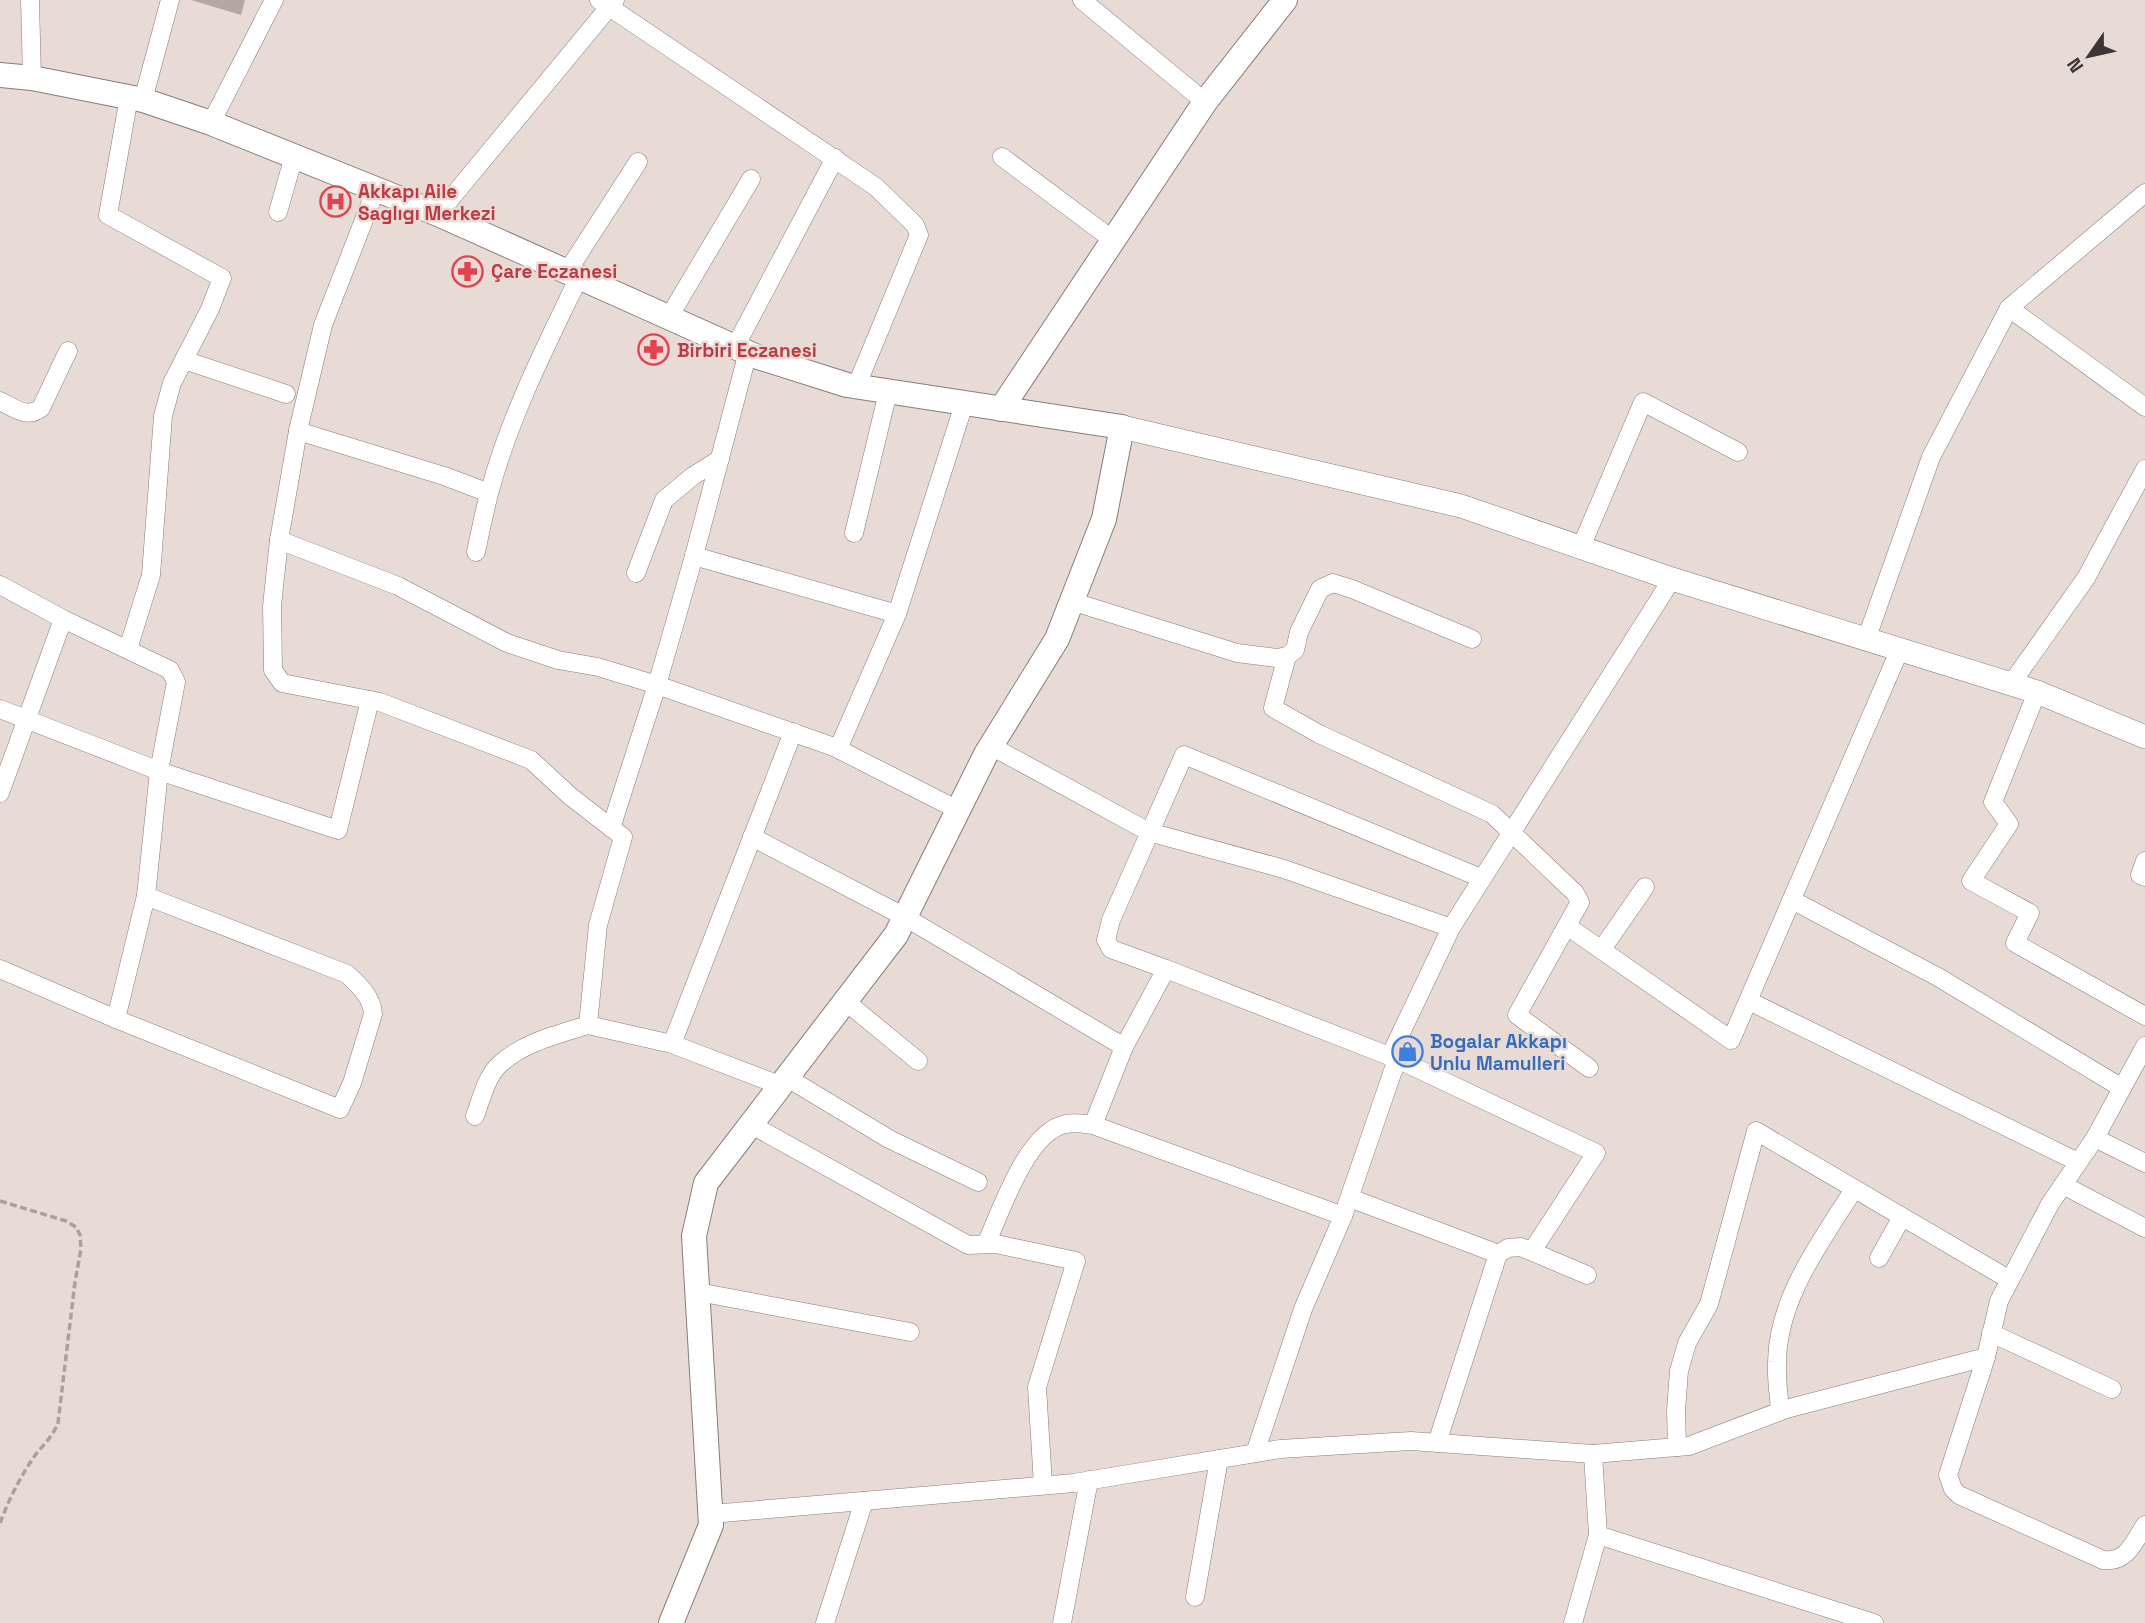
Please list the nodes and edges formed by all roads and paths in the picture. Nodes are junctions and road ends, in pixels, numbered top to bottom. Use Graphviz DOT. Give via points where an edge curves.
graph roads {
  1 [pos="30,0"];
  2 [pos="170,0"];
  3 [pos="274,0"];
  4 [pos="1082,0"];
  5 [pos="1285,0"];
  6 [pos="608,2"];
  7 [pos="0,75"];
  8 [pos="32,78"];
  9 [pos="136,99"];
  10 [pos="1205,102"];
  11 [pos="211,123"];
  12 [pos="294,156"];
  13 [pos="1002,157"];
  14 [pos="835,158"];
  15 [pos="638,162"];
  16 [pos="751,179"];
  17 [pos="376,189"];
  18 [pos="2145,194"];
  19 [pos="278,212"];
  20 [pos="438,214"];
  21 [pos="1113,240"];
  22 [pos="573,274"];
  23 [pos="2009,308"];
  24 [pos="669,317"];
  25 [pos="741,349"];
  26 [pos="68,351"];
  27 [pos="184,360"];
  28 [pos="856,387"];
  29 [pos="888,392"];
  30 [pos="286,394"];
  31 [pos="0,401"];
  32 [pos="964,404"];
  33 [pos="2145,407"];
  34 [pos="1001,409"];
  35 [pos="1122,428"];
  36 [pos="298,432"];
  37 [pos="1738,453"];
  38 [pos="720,459"];
  39 [pos="2145,469"];
  40 [pos="489,493"];
  41 [pos="854,533"];
  42 [pos="279,540"];
  43 [pos="1581,547"];
  44 [pos="476,552"];
  45 [pos="694,556"];
  46 [pos="636,573"];
  47 [pos="1672,579"];
  48 [pos="0,585"];
  49 [pos="1072,601"];
  50 [pos="897,614"];
  51 [pos="63,619"];
  52 [pos="1472,639"];
  53 [pos="1866,640"];
  54 [pos="128,649"];
  55 [pos="1900,649"];
  56 [pos="1287,656"];
  57 [pos="2011,684"];
  58 [pos="657,685"];
  59 [pos="2037,692"];
  60 [pos="370,700"];
  61 [pos="0,709"];
  62 [pos="27,720"];
  63 [pos="793,732"];
  64 [pos="2145,737"];
  65 [pos="991,746"];
  66 [pos="838,749"];
  67 [pos="159,771"];
  68 [pos="0,793"];
  69 [pos="958,810"];
  70 [pos="611,828"];
  71 [pos="1149,832"];
  72 [pos="1513,833"];
  73 [pos="752,837"];
  74 [pos="2145,861"];
  75 [pos="2145,877"];
  76 [pos="1481,878"];
  77 [pos="1645,887"];
  78 [pos="146,895"];
  79 [pos="1792,900"];
  80 [pos="905,917"];
  81 [pos="1567,926"];
  82 [pos="1451,928"];
  83 [pos="1602,949"];
  84 [pos="0,969"];
  85 [pos="1166,969"];
  86 [pos="1749,1001"];
  87 [pos="845,1002"];
  88 [pos="2145,1016"];
  89 [pos="116,1019"];
  90 [pos="588,1025"];
  91 [pos="672,1044"];
  92 [pos="2145,1046"];
  93 [pos="1124,1047"];
  94 [pos="1394,1058"];
  95 [pos="918,1060"];
  96 [pos="1589,1068"];
  97 [pos="783,1082"];
  98 [pos="2122,1088"];
  99 [pos="475,1116"];
  100 [pos="750,1124"];
  101 [pos="1093,1125"];
  102 [pos="2095,1138"];
  103 [pos="2078,1162"];
  104 [pos="2145,1163"];
  105 [pos="978,1182"];
  106 [pos="2063,1185"];
  107 [pos="1854,1189"];
  108 [pos="1350,1198"];
  109 [pos="0,1201"];
  110 [pos="1343,1216"];
  111 [pos="1902,1217"];
  112 [pos="2145,1228"];
  113 [pos="986,1244"];
  114 [pos="1532,1251"];
  115 [pos="1498,1254"];
  116 [pos="1879,1258"];
  117 [pos="1587,1275"];
  118 [pos="2010,1280"];
  119 [pos="698,1292"];
  120 [pos="910,1332"];
  121 [pos="1991,1333"];
  122 [pos="1986,1357"];
  123 [pos="2112,1389"];
  124 [pos="1780,1411"];
  125 [pos="1437,1443"];
  126 [pos="1677,1447"];
  127 [pos="1255,1453"];
  128 [pos="1593,1454"];
  129 [pos="1219,1459"];
  130 [pos="1089,1480"];
  131 [pos="1043,1485"];
  132 [pos="864,1501"];
  133 [pos="711,1514"];
  134 [pos="0,1523"];
  135 [pos="2145,1525"];
  136 [pos="1598,1535"];
  137 [pos="1195,1597"];
  138 [pos="671,1623"];
  139 [pos="825,1623"];
  140 [pos="1062,1623"];
  141 [pos="1573,1623"];
  142 [pos="1874,1623"];
  1 -- 8 [label="street"];
  2 -- 9 [label="street"];
  3 -- 11 [label="street"];
  4 -- 10 [label="street"];
  5 -- 10 [label="main road"];
  6 -- 14 [label="street"];
  6 -- 20 [label="street"];
  7 -- 8 [label="main road"];
  8 -- 9 [label="main road"];
  9 -- 11 [label="main road"];
  9 -- 27 [label="street" via="108,215 222,278"];
  10 -- 21 [label="main road"];
  11 -- 12 [label="main road"];
  12 -- 17 [label="main road"];
  12 -- 19 [label="street"];
  13 -- 21 [label="street"];
  14 -- 25 [label="street"];
  14 -- 28 [label="street" via="876,187 915,225 919,235"];
  15 -- 22 [label="street"];
  16 -- 24 [label="street"];
  17 -- 20 [label="main road"];
  17 -- 36 [label="street" via="323,324"];
  18 -- 23 [label="street"];
  20 -- 22 [label="main road"];
  21 -- 34 [label="main road"];
  22 -- 24 [label="main road"];
  22 -- 40 [label="street"];
  23 -- 33 [label="street"];
  23 -- 53 [label="street" via="1931,457"];
  24 -- 25 [label="main road"];
  25 -- 28 [label="main road"];
  25 -- 38 [label="street"];
  26 -- 31 [label="street" via="34,414"];
  27 -- 30 [label="street"];
  27 -- 54 [label="street" via="163,416 151,575"];
  28 -- 29 [label="main road"];
  29 -- 32 [label="main road"];
  29 -- 41 [label="street"];
  32 -- 34 [label="main road"];
  32 -- 50 [label="street"];
  34 -- 35 [label="main road"];
  35 -- 43 [label="street" via="1461,506"];
  35 -- 49 [label="main road" via="1104,519"];
  36 -- 40 [label="street"];
  36 -- 42 [label="street"];
  37 -- 43 [label="street" via="1643,402"];
  38 -- 45 [label="street"];
  38 -- 46 [label="street" via="664,500"];
  39 -- 57 [label="street" via="2086,578"];
  40 -- 44 [label="street"];
  42 -- 58 [label="street" via="398,586 507,643"];
  42 -- 60 [label="street" via="272,606 271,654 276,677 282,683"];
  43 -- 47 [label="street"];
  45 -- 50 [label="street"];
  45 -- 58 [label="street"];
  47 -- 53 [label="street"];
  47 -- 72 [label="street"];
  48 -- 51 [label="street"];
  49 -- 56 [label="street" via="1237,653 1277,659"];
  49 -- 65 [label="main road" via="1057,639"];
  50 -- 66 [label="street"];
  51 -- 54 [label="street"];
  51 -- 62 [label="street"];
  52 -- 56 [label="street" via="1333,583 1320,589 1295,650"];
  53 -- 55 [label="street"];
  54 -- 67 [label="street" via="170,670 176,682"];
  55 -- 57 [label="street"];
  55 -- 79 [label="street"];
  56 -- 72 [label="street" via="1273,708 1492,814"];
  57 -- 59 [label="street"];
  58 -- 63 [label="street"];
  58 -- 70 [label="street"];
  59 -- 64 [label="street"];
  59 -- 88 [label="street" via="1993,802 2010,824 1971,881 2029,913 2015,943"];
  60 -- 67 [label="street" via="338,830"];
  60 -- 70 [label="street" via="531,760"];
  61 -- 62 [label="street"];
  62 -- 67 [label="street"];
  62 -- 68 [label="street"];
  63 -- 66 [label="street"];
  63 -- 73 [label="street"];
  65 -- 69 [label="main road"];
  65 -- 71 [label="street"];
  66 -- 69 [label="street"];
  67 -- 78 [label="street"];
  69 -- 80 [label="main road"];
  70 -- 90 [label="street" via="623,837 598,925"];
  71 -- 76 [label="street" via="1184,755"];
  71 -- 82 [label="street" via="1284,869"];
  71 -- 85 [label="street" via="1106,940 1111,949"];
  72 -- 76 [label="street"];
  72 -- 81 [label="street" via="1575,893 1580,902"];
  73 -- 80 [label="street"];
  73 -- 91 [label="street"];
  74 -- 75 [label="street" via="2140,875"];
  76 -- 82 [label="street"];
  77 -- 83 [label="street"];
  78 -- 89 [label="street"];
  78 -- 89 [label="street" via="347,974 367,995 373,1014 340,1109"];
  79 -- 86 [label="street"];
  79 -- 98 [label="street" via="1938,977"];
  80 -- 87 [label="main road"];
  80 -- 93 [label="street"];
  81 -- 83 [label="street"];
  81 -- 96 [label="street" via="1517,1015"];
  82 -- 94 [label="street"];
  83 -- 86 [label="street" via="1731,1040"];
  84 -- 89 [label="street"];
  85 -- 93 [label="street"];
  85 -- 94 [label="street"];
  86 -- 103 [label="street"];
  87 -- 95 [label="street"];
  87 -- 97 [label="main road"];
  90 -- 91 [label="street"];
  90 -- 99 [label="street" via="527,1046 498,1066"];
  91 -- 97 [label="street"];
  92 -- 98 [label="street"];
  93 -- 101 [label="street"];
  94 -- 108 [label="street"];
  94 -- 114 [label="street" via="1596,1153"];
  97 -- 100 [label="main road"];
  97 -- 105 [label="street"];
  98 -- 102 [label="street"];
  100 -- 113 [label="street" via="968,1245"];
  100 -- 119 [label="main road" via="706,1183 694,1236"];
  101 -- 110 [label="street"];
  101 -- 113 [label="street" via="1065,1124 1042,1136 1027,1154"];
  102 -- 103 [label="street"];
  102 -- 104 [label="street"];
  103 -- 106 [label="street"];
  106 -- 112 [label="street"];
  106 -- 118 [label="street"];
  107 -- 111 [label="street"];
  107 -- 124 [label="street" via="1791,1294 1776,1361"];
  107 -- 126 [label="street" via="1756,1131 1709,1304 1687,1343 1679,1371"];
  108 -- 110 [label="street"];
  108 -- 115 [label="street"];
  109 -- 134 [label="path" via="76,1227 81,1250 58,1423 25,1471"];
  110 -- 127 [label="street" via="1303,1309"];
  111 -- 116 [label="street"];
  111 -- 118 [label="street"];
  113 -- 131 [label="street" via="1076,1261 1037,1387"];
  114 -- 115 [label="street" via="1508,1248"];
  114 -- 117 [label="street"];
  115 -- 125 [label="street"];
  118 -- 121 [label="street" via="1998,1301"];
  119 -- 120 [label="street"];
  119 -- 133 [label="main road"];
  121 -- 122 [label="street"];
  121 -- 123 [label="street"];
  122 -- 124 [label="street"];
  122 -- 135 [label="street" via="1948,1475 1958,1495 2103,1560 2121,1559"];
  124 -- 126 [label="street"];
  125 -- 127 [label="street"];
  125 -- 128 [label="street"];
  126 -- 128 [label="street"];
  127 -- 129 [label="street"];
  128 -- 136 [label="street"];
  129 -- 130 [label="street"];
  129 -- 137 [label="street"];
  130 -- 131 [label="street"];
  130 -- 140 [label="street"];
  131 -- 132 [label="street"];
  132 -- 133 [label="street"];
  132 -- 139 [label="street"];
  133 -- 138 [label="main road" via="711,1525"];
  136 -- 141 [label="street"];
  136 -- 142 [label="street"];
}
